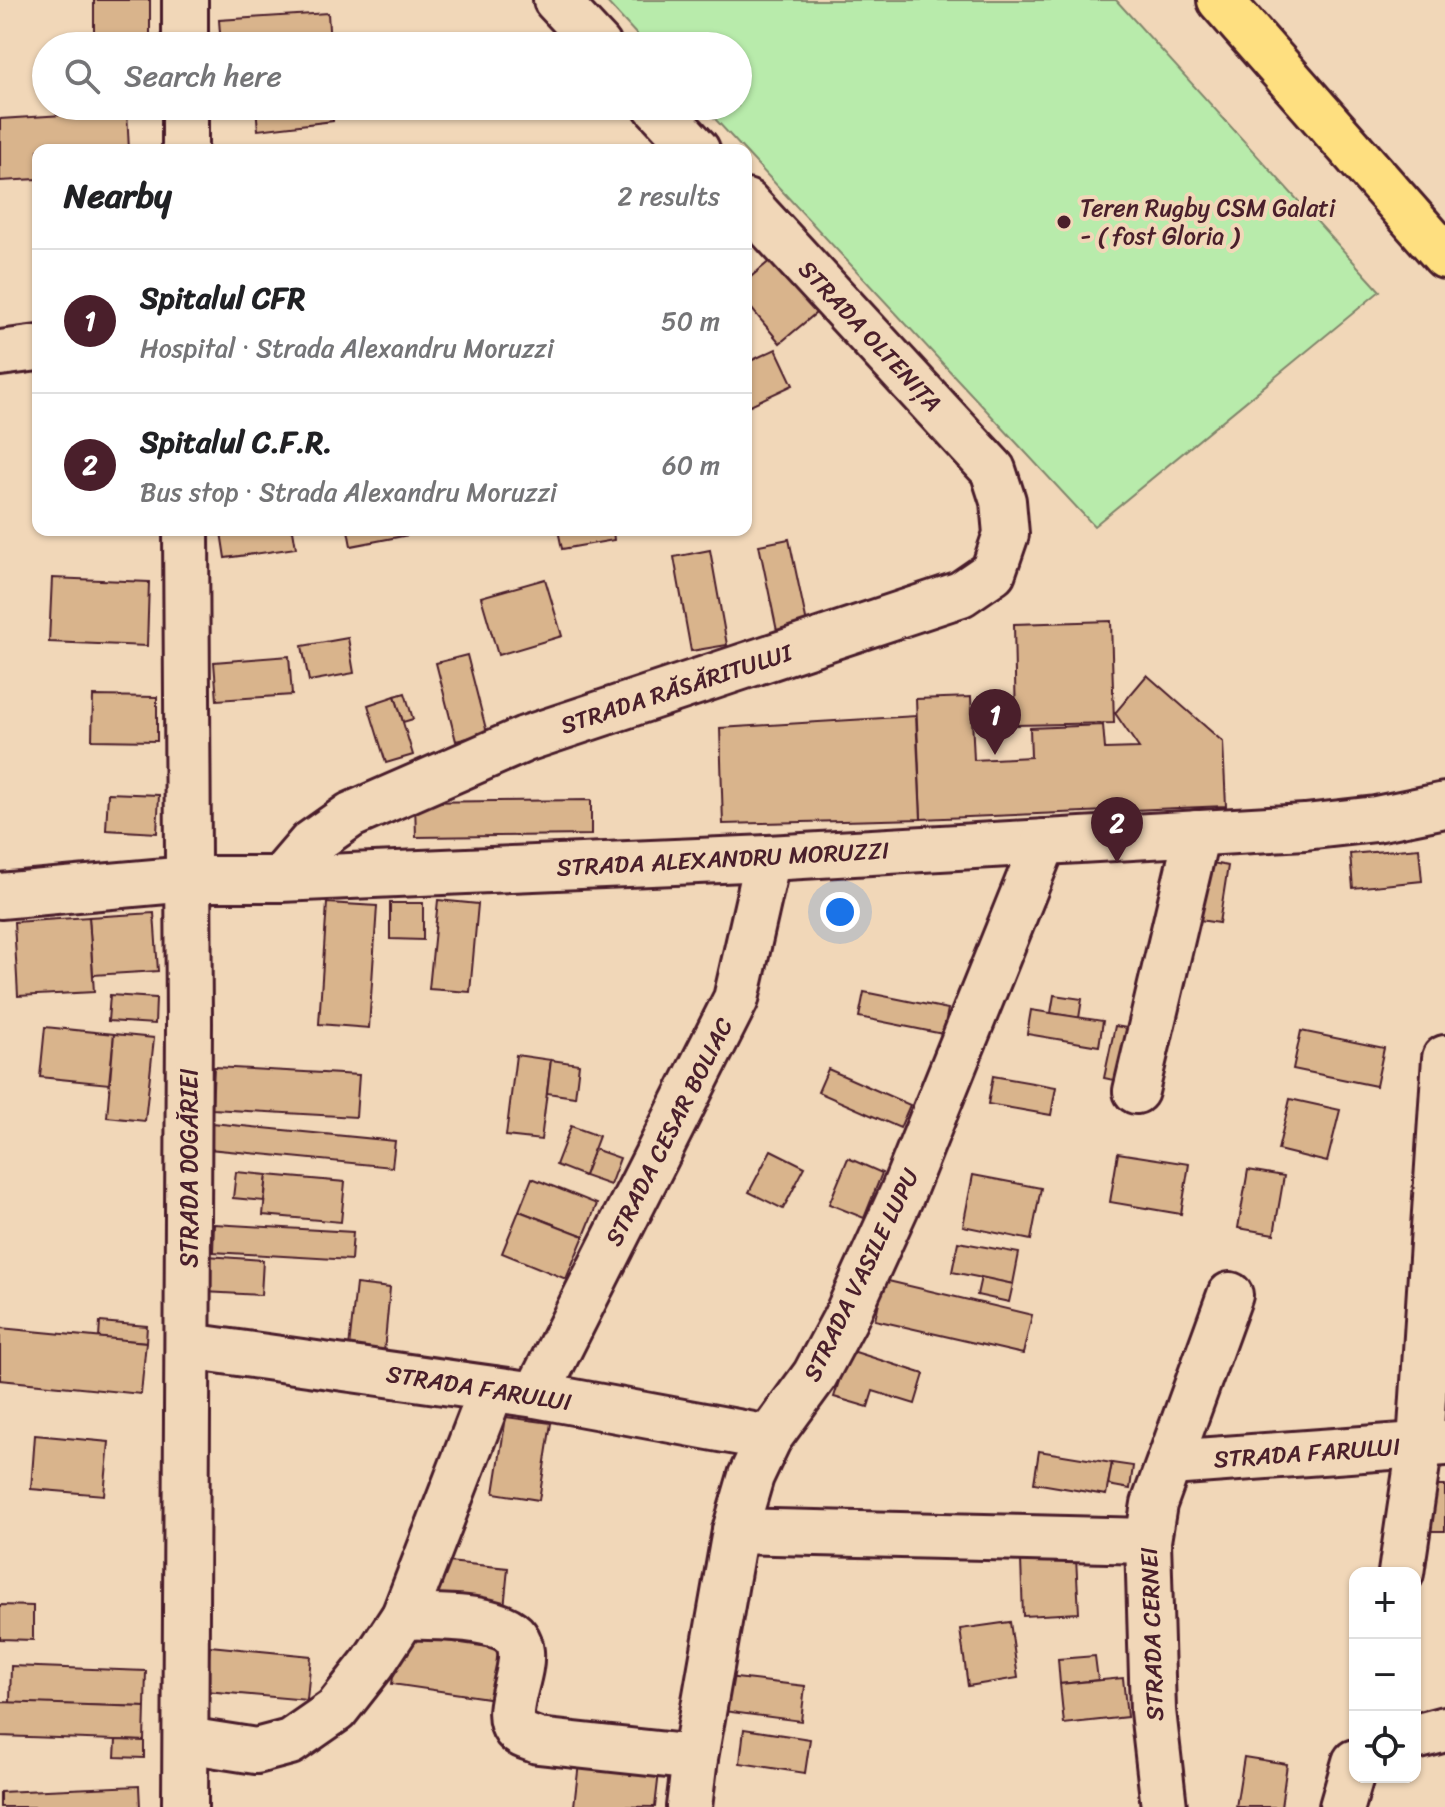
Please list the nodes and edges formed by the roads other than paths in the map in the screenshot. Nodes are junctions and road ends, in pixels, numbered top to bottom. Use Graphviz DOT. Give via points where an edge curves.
graph roads {
  1 [pos="185,0"];
  2 [pos="556,0"];
  3 [pos="1220,0"];
  4 [pos="185,32"];
  5 [pos="586,32"];
  6 [pos="185,120"];
  7 [pos="669,120"];
  8 [pos="185,144"];
  9 [pos="691,144"];
  10 [pos="752,218"];
  11 [pos="762,244"];
  12 [pos="1445,256"];
  13 [pos="32,349"];
  14 [pos="0,353"];
  15 [pos="993,470"];
  16 [pos="186,536"];
  17 [pos="1445,805"];
  18 [pos="1197,833"];
  19 [pos="1044,842"];
  20 [pos="768,858"];
  21 [pos="188,879"];
  22 [pos="280,879"];
  23 [pos="0,896"];
  24 [pos="1445,1058"];
  25 [pos="1136,1091"];
  26 [pos="1230,1295"];
  27 [pos="188,1346"];
  28 [pos="492,1389"];
  29 [pos="536,1395"];
  30 [pos="769,1438"];
  31 [pos="1433,1444"];
  32 [pos="1170,1463"];
  33 [pos="735,1531"];
  34 [pos="1148,1541"];
  35 [pos="1402,1567"];
  36 [pos="404,1616"];
  37 [pos="1445,1729"];
  38 [pos="1421,1735"];
  39 [pos="186,1740"];
  40 [pos="695,1758"];
  41 [pos="1349,1783"];
  42 [pos="185,1807"];
  43 [pos="689,1807"];
  44 [pos="1164,1807"];
  45 [pos="1342,1807"];
  1 -- 4 [label="street"];
  2 -- 5 [label="street"];
  3 -- 12 [label="main road"];
  6 -- 8 [label="street"];
  7 -- 9 [label="street"];
  10 -- 11 [label="street, STRADA OLTENIȚA"];
  11 -- 15 [label="street, STRADA OLTENIȚA"];
  13 -- 14 [label="street"];
  15 -- 22 [label="street, STRADA RĂSĂRITULUI" via="1006,534 993,572 961,594 525,739 351,815 310,844"];
  16 -- 21 [label="street, STRADA DOGĂRIEI"];
  17 -- 18 [label="street, STRADA ALEXANDRU MORUZZI" via="1376,819"];
  18 -- 19 [label="street, STRADA ALEXANDRU MORUZZI"];
  18 -- 25 [label="street"];
  19 -- 20 [label="street, STRADA ALEXANDRU MORUZZI"];
  19 -- 30 [label="street, STRADA VASILE LUPU" via="902,1194 845,1319 815,1375"];
  20 -- 22 [label="street, STRADA ALEXANDRU MORUZZI"];
  20 -- 29 [label="street, STRADA CESAR BOLIAC" via="736,999"];
  21 -- 22 [label="street, STRADA ALEXANDRU MORUZZI"];
  21 -- 23 [label="street, STRADA ALEXANDRU MORUZZI"];
  21 -- 27 [label="street, STRADA DOGĂRIEI"];
  24 -- 31 [label="street"];
  26 -- 32 [label="street, STRADA CERNEI"];
  27 -- 28 [label="street, STRADA FARULUI"];
  27 -- 39 [label="street, STRADA DOGĂRIEI"];
  28 -- 29 [label="street, STRADA FARULUI"];
  28 -- 36 [label="street"];
  29 -- 30 [label="street, STRADA FARULUI"];
  30 -- 33 [label="street, STRADA VASILE LUPU"];
  31 -- 32 [label="street, STRADA FARULUI"];
  31 -- 35 [label="street"];
  32 -- 34 [label="street, STRADA CERNEI" via="1154,1504"];
  33 -- 34 [label="street"];
  33 -- 40 [label="street, STRADA VASILE LUPU"];
  34 -- 44 [label="street, STRADA CERNEI" via="1153,1711"];
  36 -- 39 [label="street" via="336,1710 290,1742 256,1751"];
  36 -- 40 [label="street" via="505,1628 516,1639 521,1670 513,1719 527,1737"];
  37 -- 38 [label="street"];
  39 -- 42 [label="street, STRADA DOGĂRIEI"];
  40 -- 43 [label="street, STRADA VASILE LUPU"];
  41 -- 45 [label="street"];
}
